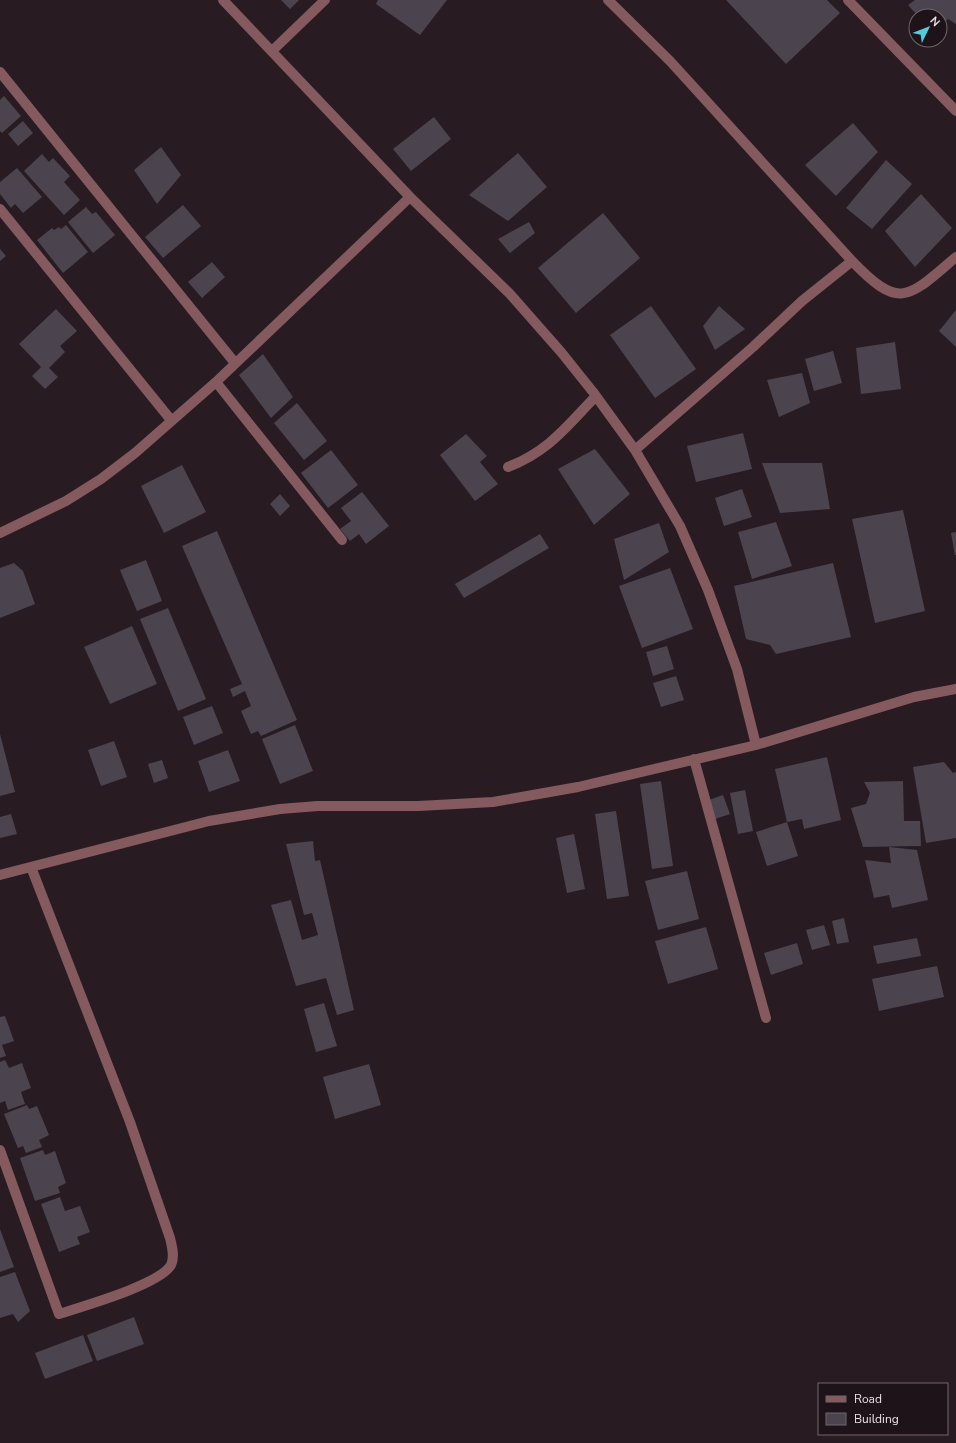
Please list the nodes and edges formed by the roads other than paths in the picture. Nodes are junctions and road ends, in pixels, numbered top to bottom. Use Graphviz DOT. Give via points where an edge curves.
graph roads {
  1 [pos="223,0"];
  2 [pos="325,0"];
  3 [pos="608,0"];
  4 [pos="848,0"];
  5 [pos="272,51"];
  6 [pos="0,72"];
  7 [pos="956,110"];
  8 [pos="410,196"];
  9 [pos="0,209"];
  10 [pos="956,257"];
  11 [pos="852,262"];
  12 [pos="235,363"];
  13 [pos="216,382"];
  14 [pos="596,396"];
  15 [pos="172,420"];
  16 [pos="635,450"];
  17 [pos="508,467"];
  18 [pos="0,533"];
  19 [pos="342,540"];
  20 [pos="956,689"];
  21 [pos="756,745"];
  22 [pos="694,760"];
  23 [pos="31,867"];
  24 [pos="0,875"];
  25 [pos="766,1018"];
  26 [pos="0,1150"];
  1 -- 5 [label="street"];
  2 -- 5 [label="street"];
  3 -- 11 [label="street" via="670,61"];
  4 -- 7 [label="street"];
  5 -- 8 [label="street"];
  6 -- 12 [label="street"];
  8 -- 12 [label="street"];
  8 -- 14 [label="street" via="510,294"];
  9 -- 15 [label="street"];
  10 -- 11 [label="street" via="915,290 903,294 885,291 874,284"];
  11 -- 16 [label="street" via="802,301"];
  12 -- 13 [label="street"];
  13 -- 15 [label="street"];
  13 -- 19 [label="street"];
  14 -- 16 [label="street"];
  14 -- 17 [label="street" via="550,444 527,460"];
  15 -- 18 [label="street" via="101,479 66,501"];
  16 -- 21 [label="street" via="680,526 708,590 737,669"];
  20 -- 21 [label="street" via="914,697"];
  21 -- 22 [label="street"];
  22 -- 23 [label="street" via="493,802 280,809 209,821"];
  22 -- 25 [label="street"];
  23 -- 24 [label="street"];
  23 -- 26 [label="street" via="130,1122 170,1238 173,1258 169,1268 154,1279 59,1314"];
}
